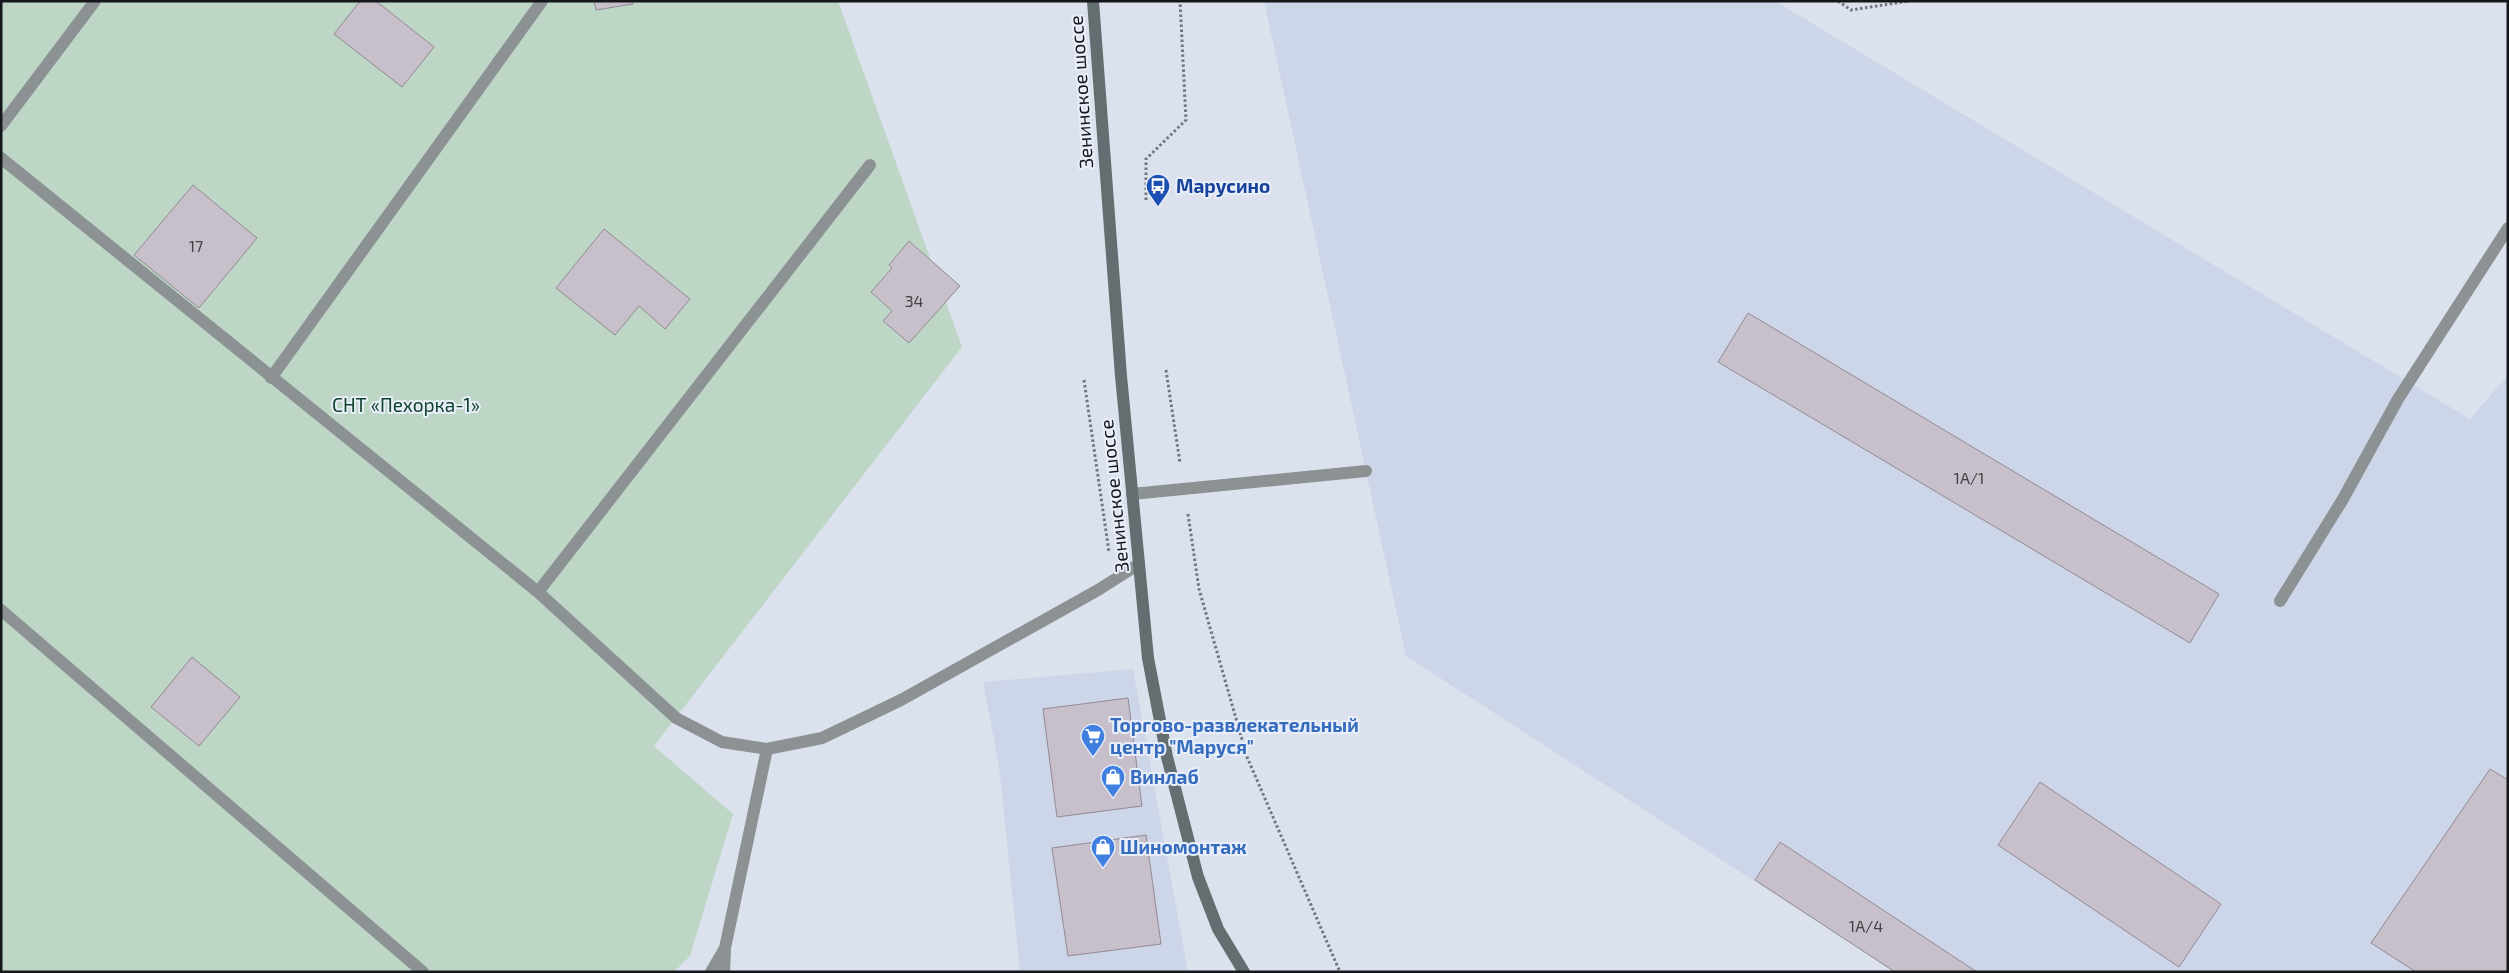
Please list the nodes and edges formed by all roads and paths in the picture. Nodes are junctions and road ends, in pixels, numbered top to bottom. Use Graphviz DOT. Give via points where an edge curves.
graph roads {
  1 [pos="95,1"];
  2 [pos="542,1"];
  3 [pos="1094,1"];
  4 [pos="1180,1"];
  5 [pos="1838,1"];
  6 [pos="1909,1"];
  7 [pos="1,126"];
  8 [pos="1,158"];
  9 [pos="870,166"];
  10 [pos="1146,200"];
  11 [pos="2508,228"];
  12 [pos="1166,370"];
  13 [pos="271,378"];
  14 [pos="1084,380"];
  15 [pos="1366,471"];
  16 [pos="1184,489"];
  17 [pos="1132,494"];
  18 [pos="1139,564"];
  19 [pos="1113,580"];
  20 [pos="538,592"];
  21 [pos="2280,601"];
  22 [pos="1,610"];
  23 [pos="768,749"];
  24 [pos="725,948"];
  25 [pos="423,972"];
  26 [pos="711,972"];
  27 [pos="724,972"];
  28 [pos="1244,972"];
  29 [pos="1340,972"];
  1 -- 7 [label="street"];
  2 -- 13 [label="street"];
  3 -- 17 [label="main road, Зенинское шоссе"];
  4 -- 10 [label="path" via="1186,120 1146,159"];
  5 -- 6 [label="path" via="1851,10"];
  8 -- 13 [label="street"];
  9 -- 20 [label="street"];
  11 -- 21 [label="street" via="2398,399"];
  12 -- 16 [label="path"];
  13 -- 20 [label="street"];
  14 -- 19 [label="path"];
  15 -- 16 [label="street"];
  16 -- 17 [label="street"];
  16 -- 29 [label="path" via="1199,589 1247,757"];
  17 -- 18 [label="main road, Зенинское шоссе"];
  18 -- 19 [label="street"];
  18 -- 28 [label="main road, Зенинское шоссе" via="1148,658 1167,757 1198,877 1218,929"];
  19 -- 23 [label="street" via="901,700 822,738"];
  20 -- 23 [label="street" via="676,718 722,742"];
  22 -- 25 [label="street"];
  23 -- 24 [label="street"];
  24 -- 26 [label="street"];
  24 -- 27 [label="street"];
}
